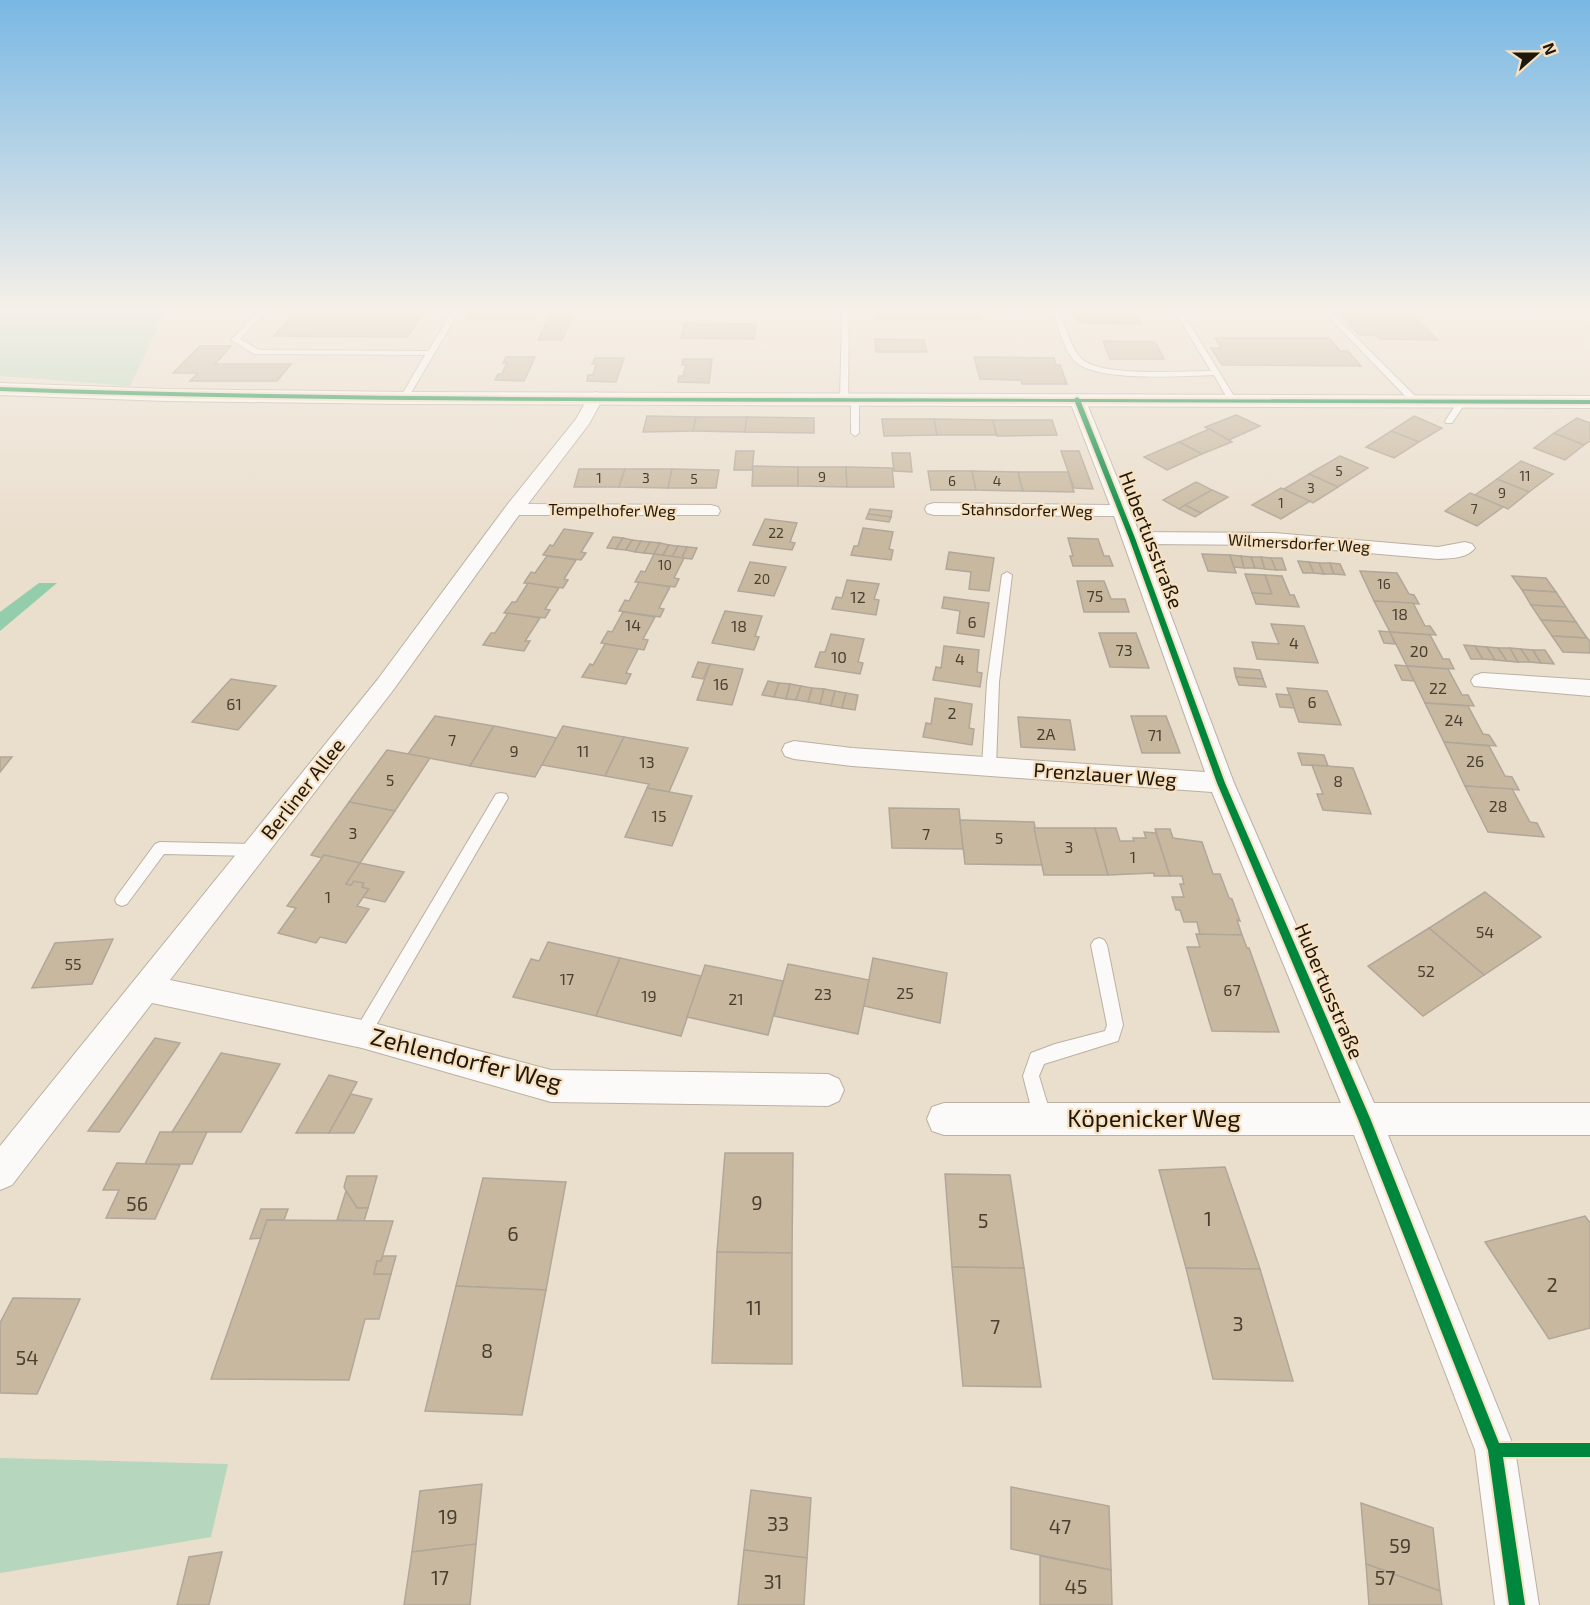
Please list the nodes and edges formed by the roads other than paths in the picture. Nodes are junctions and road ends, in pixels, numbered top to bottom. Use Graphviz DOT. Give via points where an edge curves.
graph roads {
  1 [pos="413,385"];
  2 [pos="848,385"];
  3 [pos="1223,385"];
  4 [pos="1398,385"];
  5 [pos="0,389"];
  6 [pos="596,397"];
  7 [pos="405,398"];
  8 [pos="1077,399"];
  9 [pos="1233,400"];
  10 [pos="849,401"];
  11 [pos="1415,402"];
  12 [pos="1462,402"];
  13 [pos="1590,402"];
  14 [pos="1449,421"];
  15 [pos="855,433"];
  16 [pos="514,509"];
  17 [pos="934,509"];
  18 [pos="711,511"];
  19 [pos="1121,512"];
  20 [pos="1132,538"];
  21 [pos="1465,548"];
  22 [pos="1007,575"];
  23 [pos="1482,681"];
  24 [pos="1590,688"];
  25 [pos="794,750"];
  26 [pos="989,767"];
  27 [pos="1221,783"];
  28 [pos="501,798"];
  29 [pos="254,850"];
  30 [pos="122,900"];
  31 [pos="1100,945"];
  32 [pos="144,988"];
  33 [pos="362,1034"];
  34 [pos="828,1090"];
  35 [pos="1364,1118"];
  36 [pos="944,1119"];
  37 [pos="1043,1119"];
  38 [pos="1590,1119"];
  39 [pos="0,1173"];
  40 [pos="1517,1605"];
  1 -- 7 [label="lane"];
  2 -- 10 [label="lane"];
  3 -- 9 [label="lane"];
  4 -- 11 [label="lane"];
  5 -- 7 [label="street"];
  6 -- 7 [label="street"];
  6 -- 10 [label="street"];
  6 -- 16 [label="street, Berliner Allee" via="583,421"];
  8 -- 9 [label="street"];
  8 -- 10 [label="street"];
  8 -- 19 [label="street, Hubertusstraße"];
  9 -- 11 [label="street"];
  10 -- 15 [label="lane"];
  11 -- 12 [label="street"];
  12 -- 13 [label="street"];
  12 -- 14 [label="lane"];
  16 -- 18 [label="street, Tempelhofer Weg"];
  16 -- 29 [label="street, Berliner Allee" via="386,684"];
  17 -- 19 [label="street, Stahnsdorfer Weg"];
  19 -- 20 [label="street, Hubertusstraße"];
  20 -- 21 [label="street, Wilmersdorfer Weg" via="1274,539 1438,553"];
  20 -- 27 [label="street, Hubertusstraße"];
  22 -- 26 [label="lane" via="993,682"];
  23 -- 24 [label="street"];
  25 -- 26 [label="street, Prenzlauer Weg"];
  26 -- 27 [label="street, Prenzlauer Weg"];
  27 -- 35 [label="street, Hubertusstraße"];
  28 -- 33 [label="lane"];
  29 -- 30 [label="lane" via="160,848"];
  29 -- 32 [label="street, Berliner Allee"];
  31 -- 37 [label="lane" via="1115,1024 1112,1036 1037,1059 1031,1076"];
  32 -- 33 [label="street, Zehlendorfer Weg"];
  32 -- 39 [label="street, Berliner Allee"];
  33 -- 34 [label="street, Zehlendorfer Weg" via="551,1086"];
  35 -- 37 [label="street, Köpenicker Weg"];
  35 -- 38 [label="street, Köpenicker Weg"];
  35 -- 40 [label="street, Hubertusstraße" via="1495,1450"];
  36 -- 37 [label="street, Köpenicker Weg"];
}
